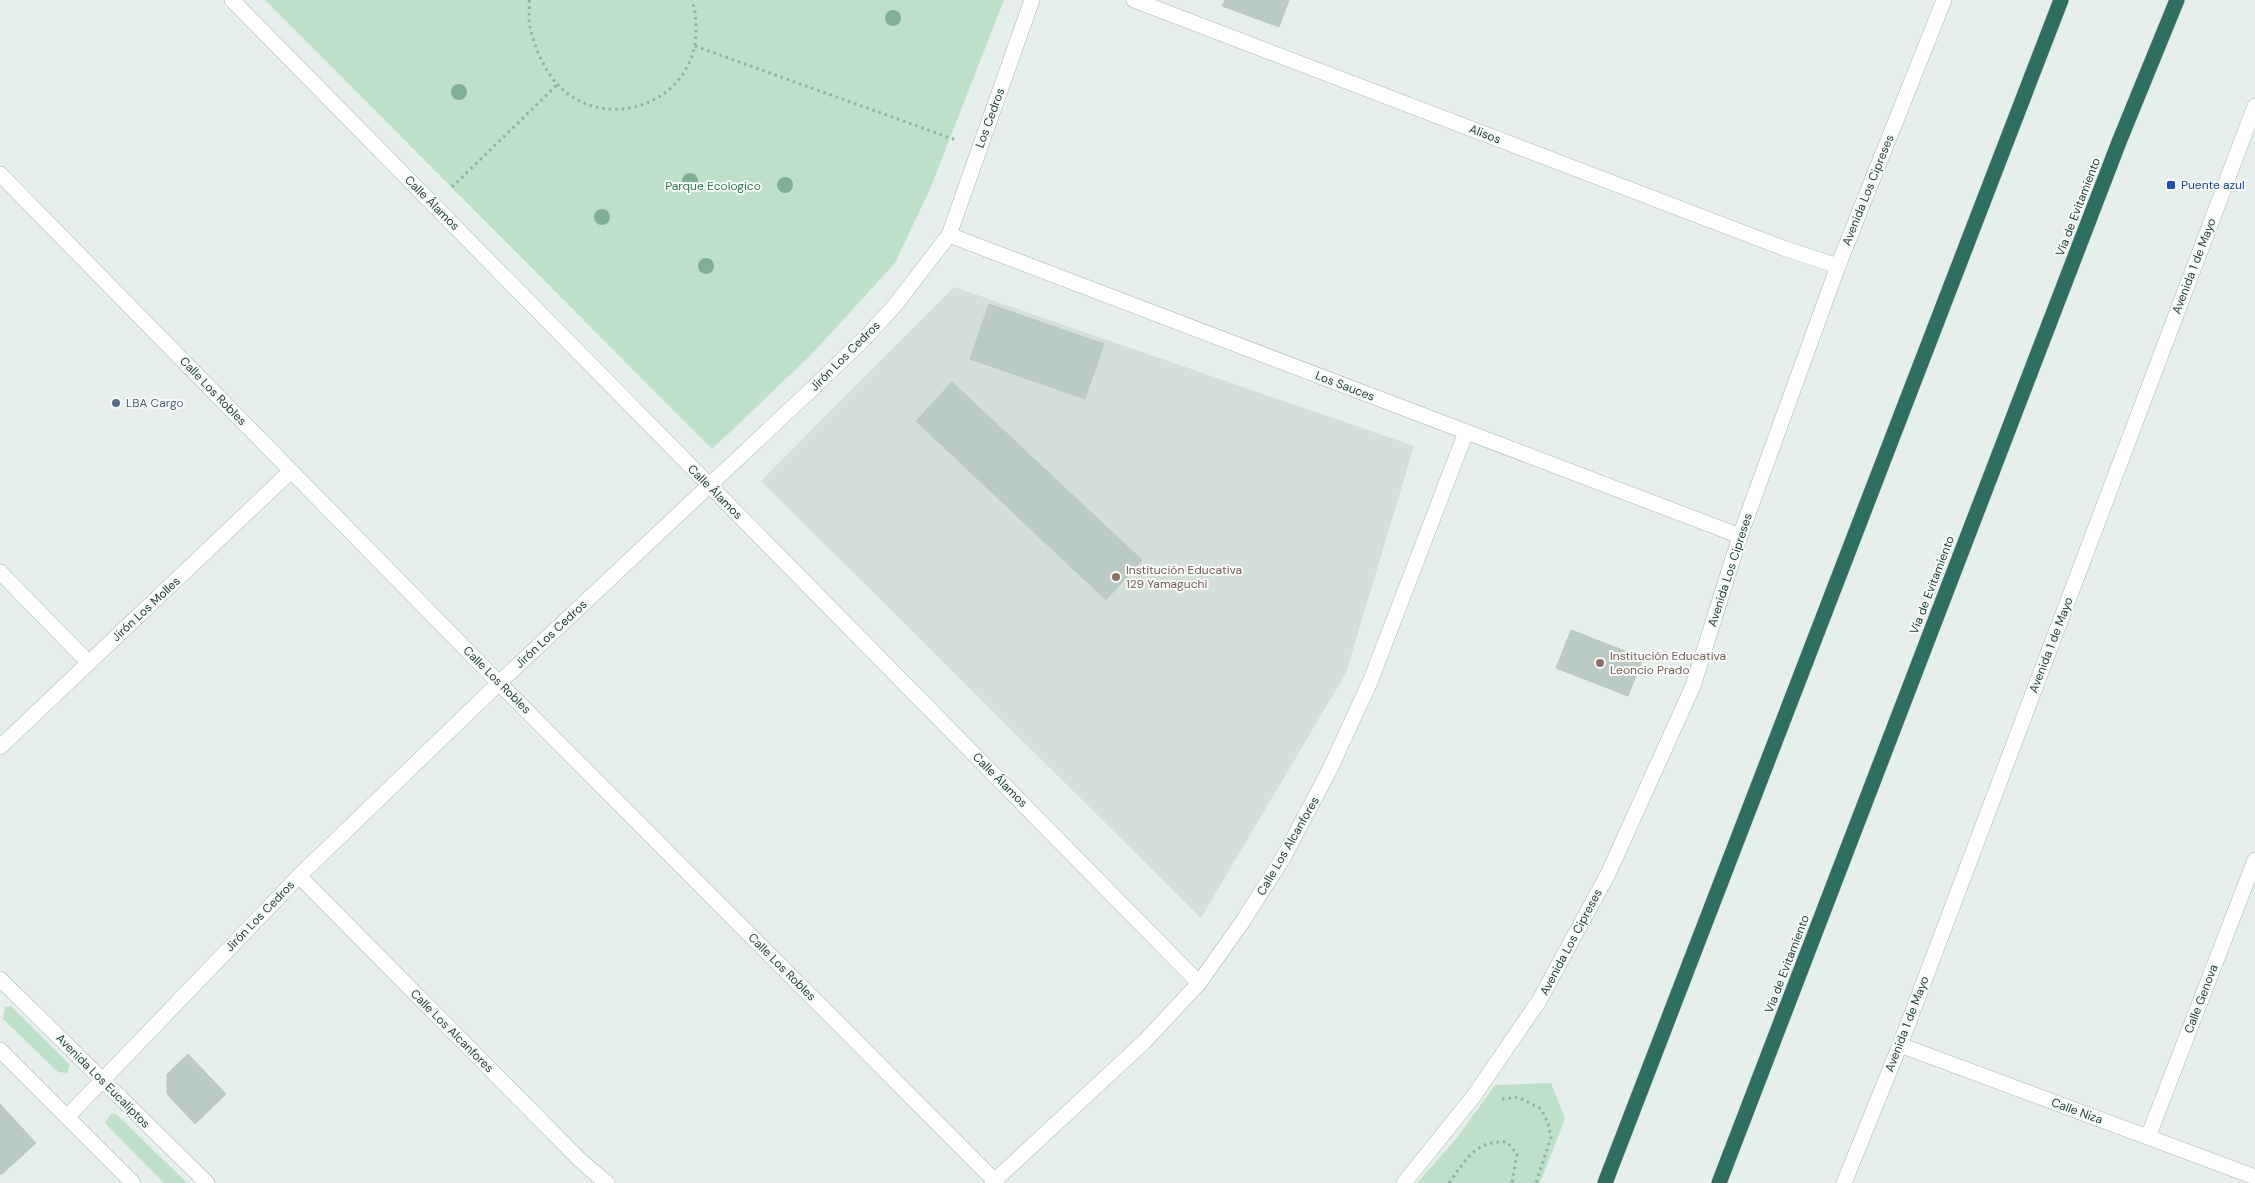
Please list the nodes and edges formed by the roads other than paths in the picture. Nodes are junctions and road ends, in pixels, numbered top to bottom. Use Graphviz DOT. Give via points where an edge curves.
graph roads {
  1 [pos="232,0"];
  2 [pos="1032,0"];
  3 [pos="1134,0"];
  4 [pos="2060,0"];
  5 [pos="2177,0"];
  6 [pos="1940,1"];
  7 [pos="2255,106"];
  8 [pos="0,174"];
  9 [pos="949,235"];
  10 [pos="1838,266"];
  11 [pos="1466,432"];
  12 [pos="291,471"];
  13 [pos="709,485"];
  14 [pos="1740,536"];
  15 [pos="0,572"];
  16 [pos="89,662"];
  17 [pos="499,683"];
  18 [pos="0,747"];
  19 [pos="2255,860"];
  20 [pos="298,876"];
  21 [pos="0,979"];
  22 [pos="1199,983"];
  23 [pos="1900,1045"];
  24 [pos="0,1050"];
  25 [pos="102,1080"];
  26 [pos="67,1117"];
  27 [pos="2148,1137"];
  28 [pos="2255,1177"];
  29 [pos="995,1182"];
  30 [pos="133,1183"];
  31 [pos="206,1183"];
  32 [pos="607,1183"];
  33 [pos="1404,1183"];
  34 [pos="1605,1183"];
  35 [pos="1719,1183"];
  36 [pos="1844,1183"];
  1 -- 13 [label="street, Calle Álamos"];
  2 -- 9 [label="street, Los Cedros"];
  3 -- 10 [label="street, Alisos"];
  4 -- 34 [label="highway"];
  5 -- 35 [label="highway, Vía de Evitamiento" via="2118,142"];
  6 -- 10 [label="street, Avenida Los Cipreses"];
  7 -- 23 [label="street, Avenida 1 de Mayo"];
  8 -- 12 [label="street, Calle Los Robles"];
  9 -- 11 [label="street, Los Sauces"];
  9 -- 13 [label="street, Jirón Los Cedros" via="867,336"];
  10 -- 14 [label="street, Avenida Los Cipreses"];
  11 -- 14 [label="street, Los Sauces"];
  11 -- 22 [label="street, Calle Los Alcanfores" via="1370,682 1329,771 1283,858"];
  12 -- 16 [label="street, Jirón Los Molles"];
  12 -- 17 [label="street, Calle Los Robles"];
  13 -- 17 [label="street, Jirón Los Cedros"];
  13 -- 22 [label="street, Calle Álamos"];
  14 -- 33 [label="street, Avenida Los Cipreses" via="1692,686 1608,874 1539,1001 1473,1097"];
  15 -- 16 [label="street"];
  16 -- 18 [label="street, Jirón Los Molles"];
  17 -- 20 [label="street, Jirón Los Cedros"];
  17 -- 29 [label="street, Calle Los Robles"];
  19 -- 27 [label="street, Calle Genova"];
  20 -- 25 [label="street, Jirón Los Cedros"];
  20 -- 32 [label="street, Calle Los Alcanfores" via="582,1162"];
  21 -- 25 [label="street, Avenida Los Eucaliptos"];
  22 -- 29 [label="street, Calle Los Alcanfores" via="1144,1041"];
  23 -- 27 [label="street, Calle Niza"];
  23 -- 36 [label="street, Avenida 1 de Mayo"];
  24 -- 26 [label="street"];
  25 -- 26 [label="street, Jirón Los Cedros"];
  25 -- 31 [label="street, Avenida Los Eucaliptos"];
  26 -- 30 [label="street"];
  27 -- 28 [label="street, Calle Niza"];
}
